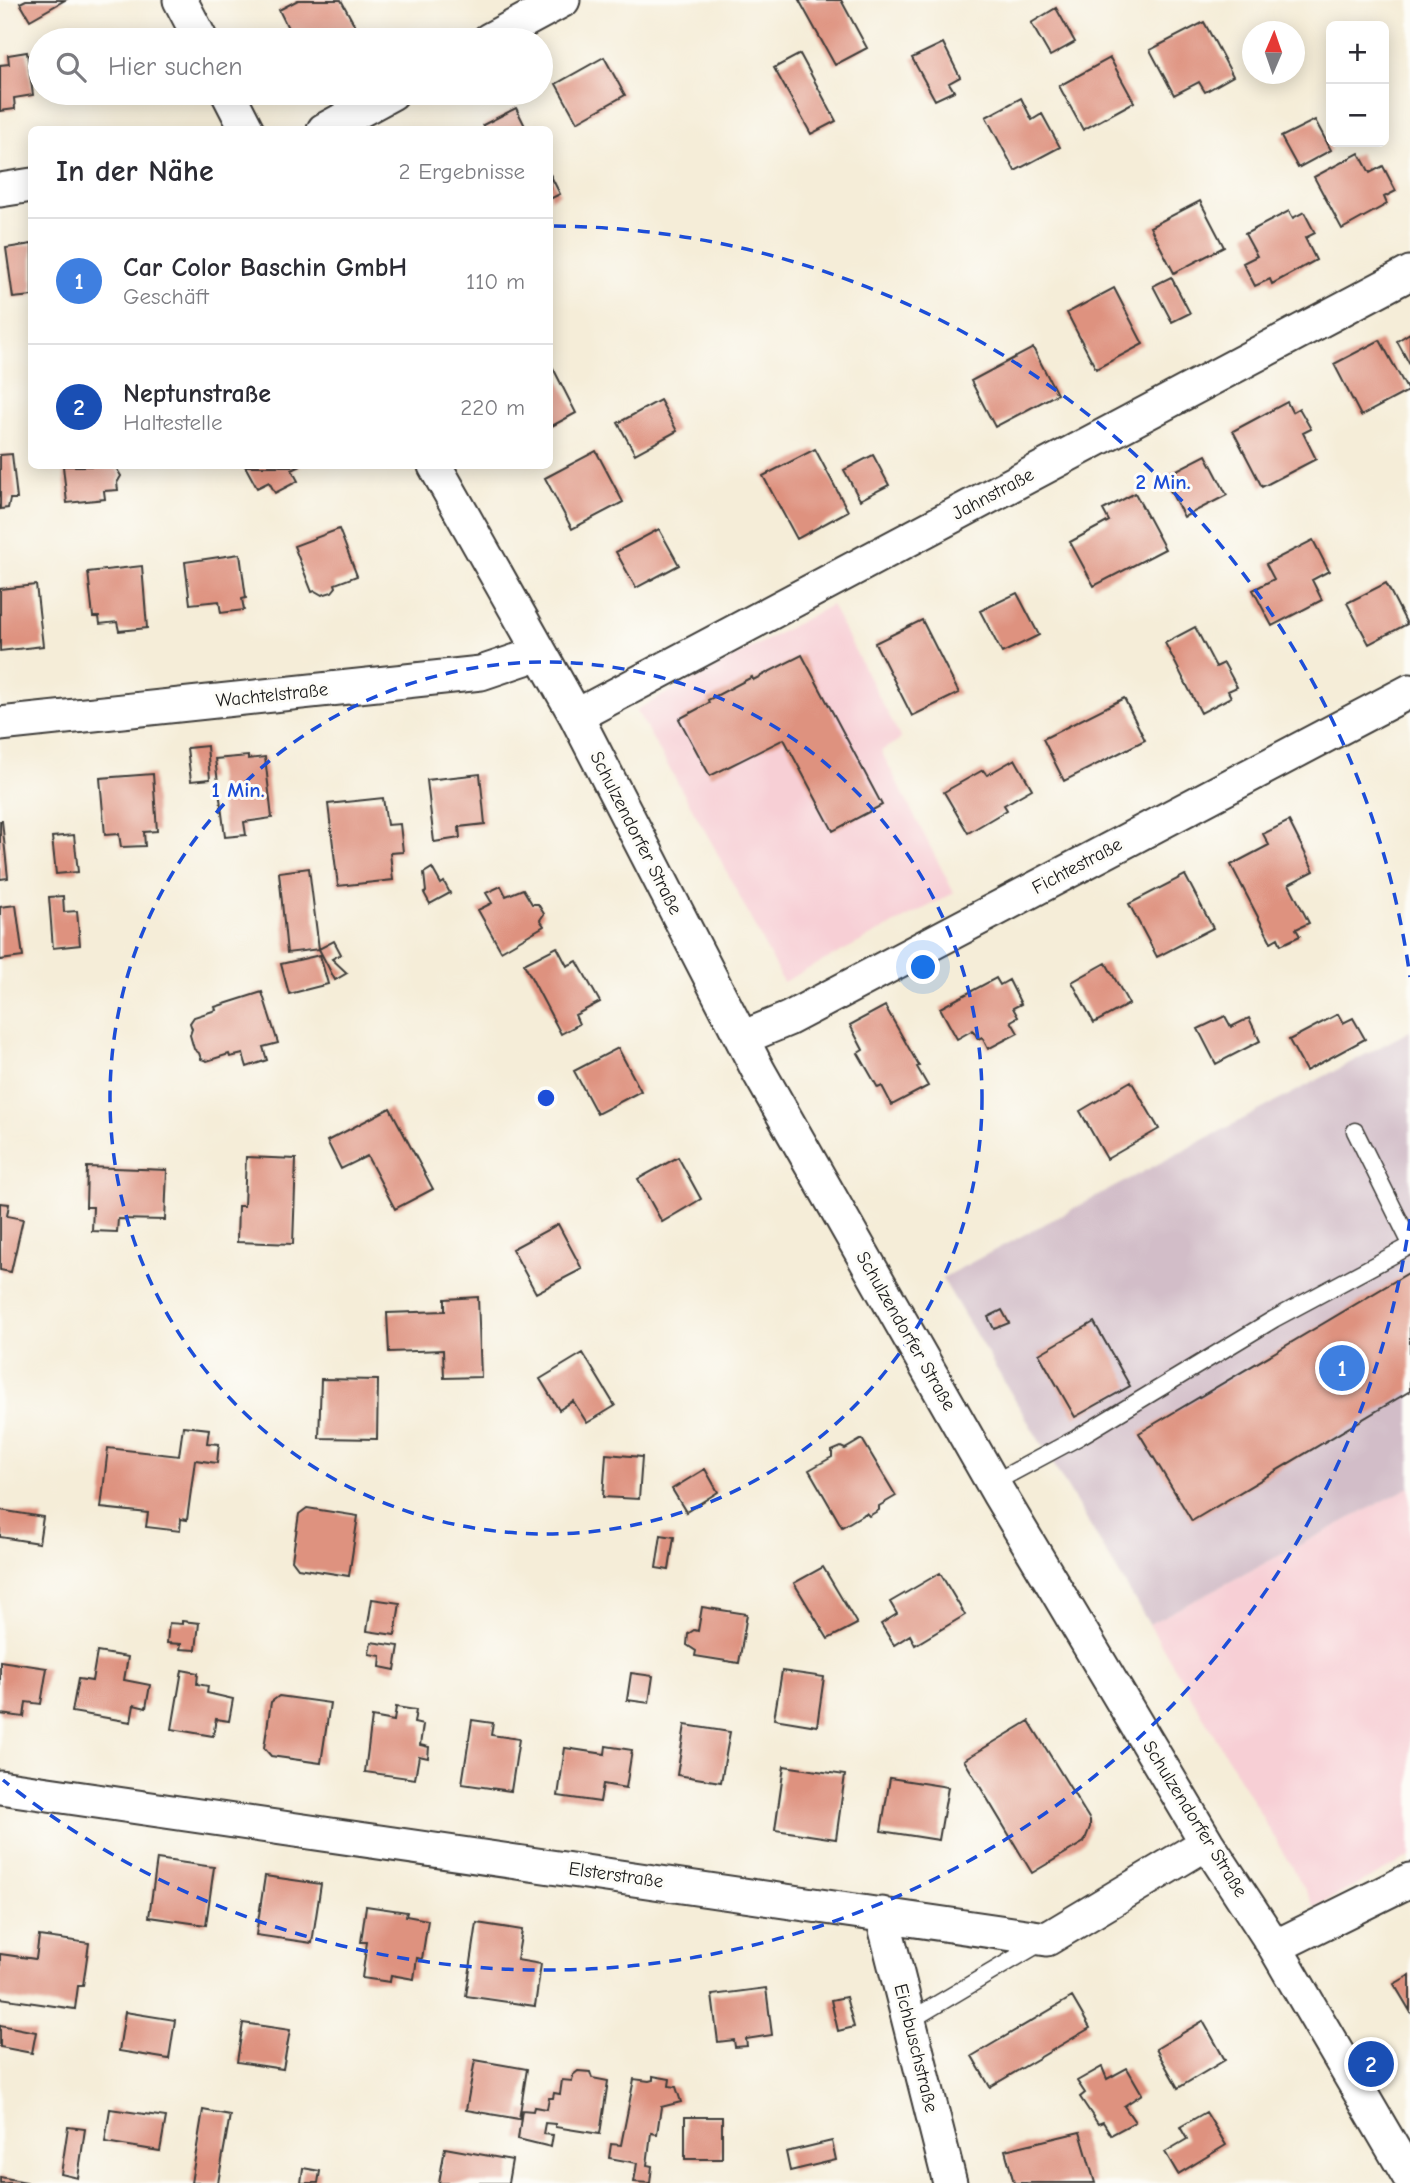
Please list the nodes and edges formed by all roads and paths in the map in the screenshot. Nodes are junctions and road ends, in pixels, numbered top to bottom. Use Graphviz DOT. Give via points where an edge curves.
graph roads {
  1 [pos="180,0"];
  2 [pos="563,0"];
  3 [pos="195,28"];
  4 [pos="511,28"];
  5 [pos="234,105"];
  6 [pos="370,105"];
  7 [pos="245,126"];
  8 [pos="331,126"];
  9 [pos="28,186"];
  10 [pos="0,190"];
  11 [pos="1410,273"];
  12 [pos="437,469"];
  13 [pos="540,653"];
  14 [pos="1410,691"];
  15 [pos="576,716"];
  16 [pos="0,724"];
  17 [pos="742,1038"];
  18 [pos="1355,1131"];
  19 [pos="1410,1244"];
  20 [pos="993,1483"];
  21 [pos="0,1787"];
  22 [pos="1207,1843"];
  23 [pos="1410,1880"];
  24 [pos="882,1914"];
  25 [pos="1047,1939"];
  26 [pos="1275,1947"];
  27 [pos="909,2021"];
  28 [pos="1410,2178"];
  29 [pos="950,2183"];
  1 -- 3 [label="street"];
  2 -- 4 [label="street"];
  5 -- 7 [label="street"];
  6 -- 8 [label="street"];
  9 -- 10 [label="street"];
  11 -- 15 [label="street, Jahnstraße"];
  12 -- 13 [label="street, Schulzendorfer Straße"];
  13 -- 15 [label="street, Schulzendorfer Straße"];
  13 -- 16 [label="street, Wachtelstraße" via="481,673"];
  14 -- 17 [label="street, Fichtestraße"];
  15 -- 17 [label="street, Schulzendorfer Straße"];
  17 -- 20 [label="street, Schulzendorfer Straße"];
  18 -- 19 [label="lane"];
  19 -- 20 [label="lane"];
  20 -- 22 [label="street, Schulzendorfer Straße"];
  21 -- 24 [label="street, Elsterstraße"];
  22 -- 25 [label="street"];
  22 -- 26 [label="street, Schulzendorfer Straße"];
  23 -- 26 [label="street"];
  24 -- 25 [label="street, Elsterstraße"];
  24 -- 27 [label="street, Eichbuschstraße"];
  25 -- 27 [label="lane"];
  26 -- 28 [label="street, Schulzendorfer Straße"];
  27 -- 29 [label="street, Eichbuschstraße"];
}
